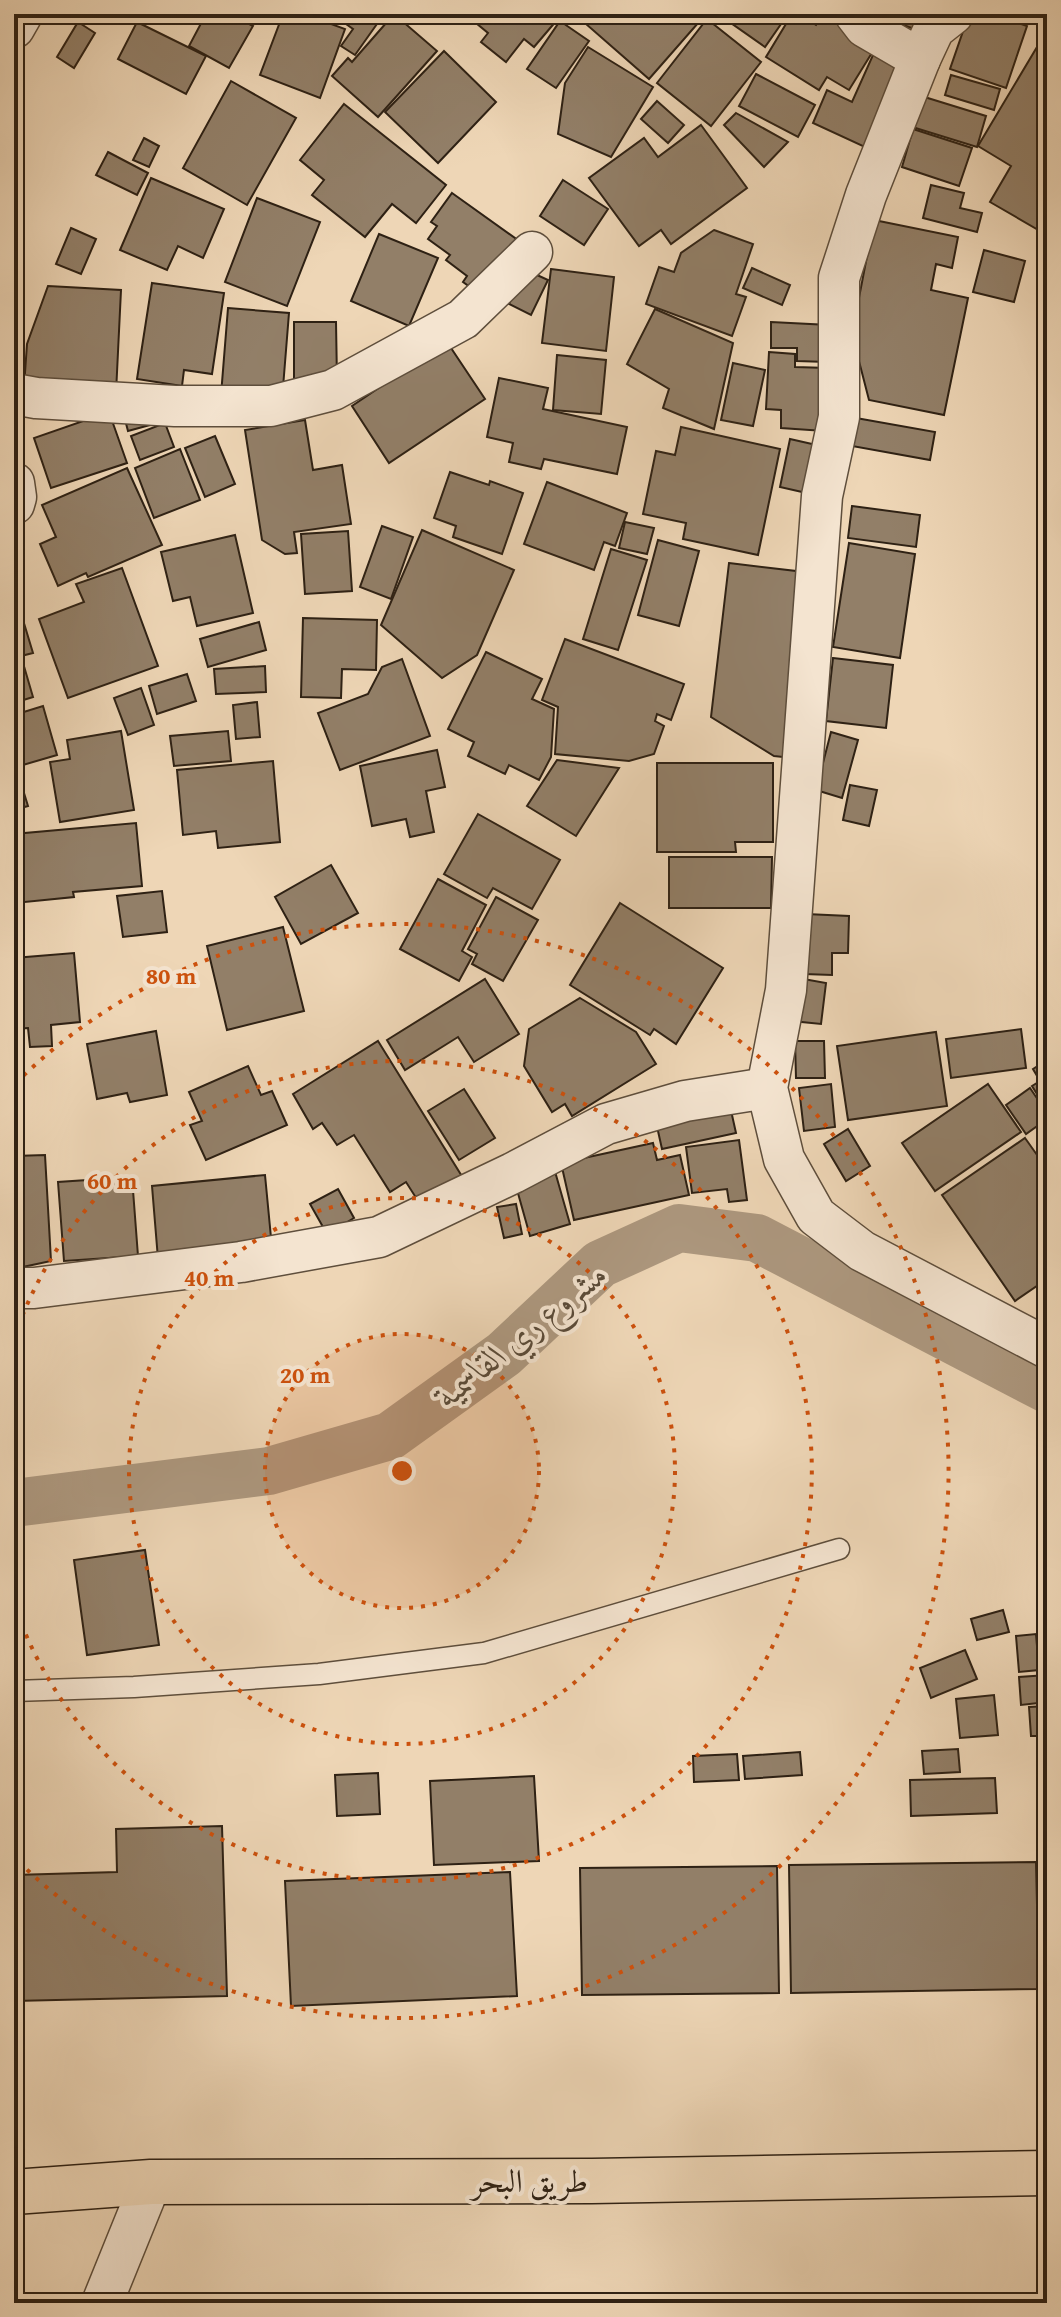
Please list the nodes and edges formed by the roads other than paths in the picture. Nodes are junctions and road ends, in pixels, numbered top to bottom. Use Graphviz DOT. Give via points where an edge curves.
graph roads {
  1 [pos="22,14"];
  2 [pos="855,14"];
  3 [pos="953,14"];
  4 [pos="14,28"];
  5 [pos="920,59"];
  6 [pos="532,252"];
  7 [pos="14,394"];
  8 [pos="14,483"];
  9 [pos="14,504"];
  10 [pos="767,1088"];
  11 [pos="14,1288"];
  12 [pos="1047,1348"];
  13 [pos="839,1549"];
  14 [pos="14,1691"];
  15 [pos="1047,2173"];
  16 [pos="151,2182"];
  17 [pos="14,2192"];
  18 [pos="102,2303"];
  1 -- 4 [label="street"];
  2 -- 5 [label="street" via="865,27"];
  3 -- 5 [label="street" via="934,29"];
  5 -- 10 [label="street" via="839,278 839,417 822,496 786,990"];
  6 -- 7 [label="street" via="463,319 333,390 271,406 175,406"];
  8 -- 9 [label="street"];
  10 -- 11 [label="street" via="685,1101 606,1124 379,1237 241,1262"];
  10 -- 12 [label="street" via="784,1159 816,1216 862,1251"];
  13 -- 14 [label="lane" via="484,1653 319,1674"];
  15 -- 16 [label="highway, طريق البحر"];
  16 -- 17 [label="highway, طريق البحر"];
  16 -- 18 [label="street"];
}
